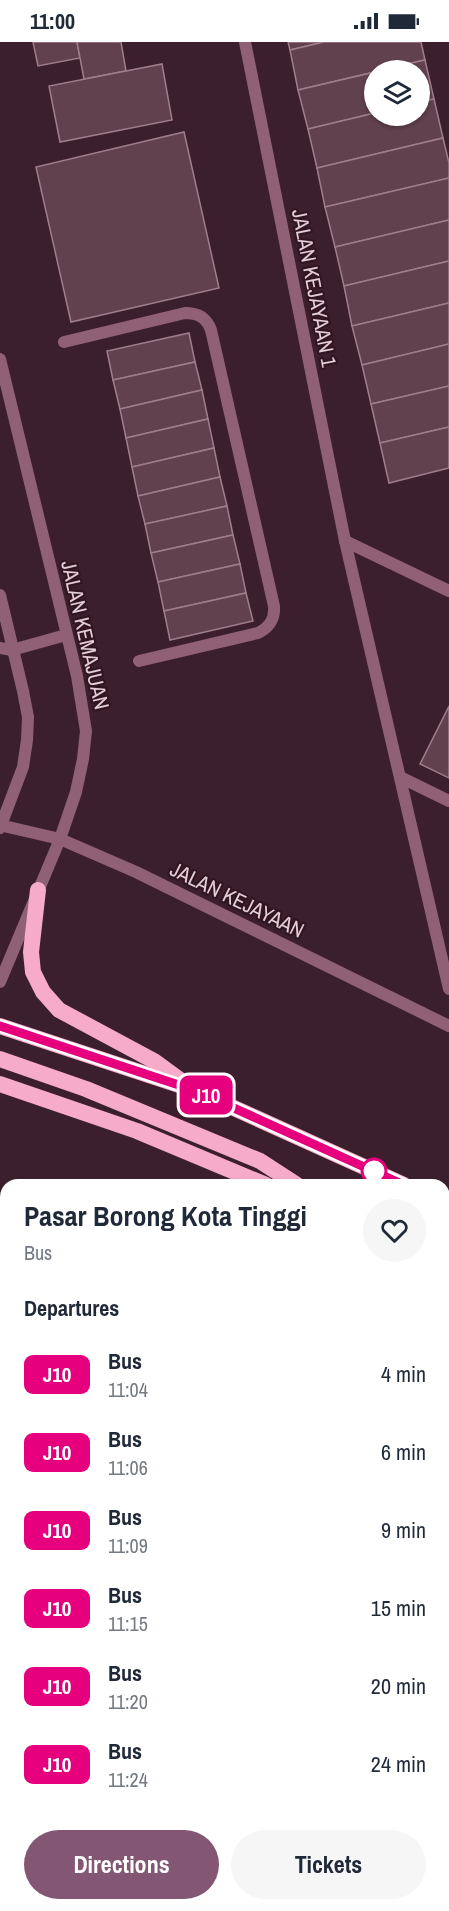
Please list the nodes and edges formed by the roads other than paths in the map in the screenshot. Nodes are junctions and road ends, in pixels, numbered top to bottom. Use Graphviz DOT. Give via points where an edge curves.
graph roads {
  1 [pos="245,42"];
  2 [pos="64,342"];
  3 [pos="0,359"];
  4 [pos="345,541"];
  5 [pos="449,591"];
  6 [pos="0,595"];
  7 [pos="66,635"];
  8 [pos="6,649"];
  9 [pos="139,660"];
  10 [pos="400,777"];
  11 [pos="449,801"];
  12 [pos="0,826"];
  13 [pos="60,839"];
  14 [pos="38,890"];
  15 [pos="0,982"];
  16 [pos="449,988"];
  17 [pos="0,1026"];
  18 [pos="449,1026"];
  19 [pos="0,1059"];
  20 [pos="0,1084"];
  21 [pos="194,1090"];
  22 [pos="252,1179"];
  23 [pos="288,1179"];
  24 [pos="391,1179"];
  1 -- 4 [label="street, JALAN KEJAYAAN 1"];
  2 -- 9 [label="street" via="185,313 201,316 211,330 275,615 266,629 258,633"];
  3 -- 7 [label="street, JALAN KEMAJUAN"];
  4 -- 5 [label="street"];
  4 -- 10 [label="street, JALAN KEJAYAAN 1"];
  6 -- 8 [label="street"];
  7 -- 8 [label="street"];
  7 -- 13 [label="street, JALAN KEMAJUAN" via="86,731 76,792"];
  8 -- 12 [label="street" via="28,717 23,767"];
  10 -- 11 [label="street"];
  10 -- 16 [label="street, JALAN KEJAYAAN 1"];
  12 -- 13 [label="street, JALAN KEJAYAAN"];
  13 -- 14 [label="street, JALAN KEMAJUAN"];
  13 -- 18 [label="street, JALAN KEJAYAAN" via="136,872"];
  14 -- 15 [label="street, JALAN KEMAJUAN"];
  14 -- 21 [label="highway" via="31,952 33,972 43,992 58,1010 154,1061"];
  17 -- 21 [label="highway"];
  19 -- 23 [label="highway" via="86,1089 260,1161"];
  20 -- 22 [label="highway" via="137,1131"];
  21 -- 24 [label="highway"];
}
